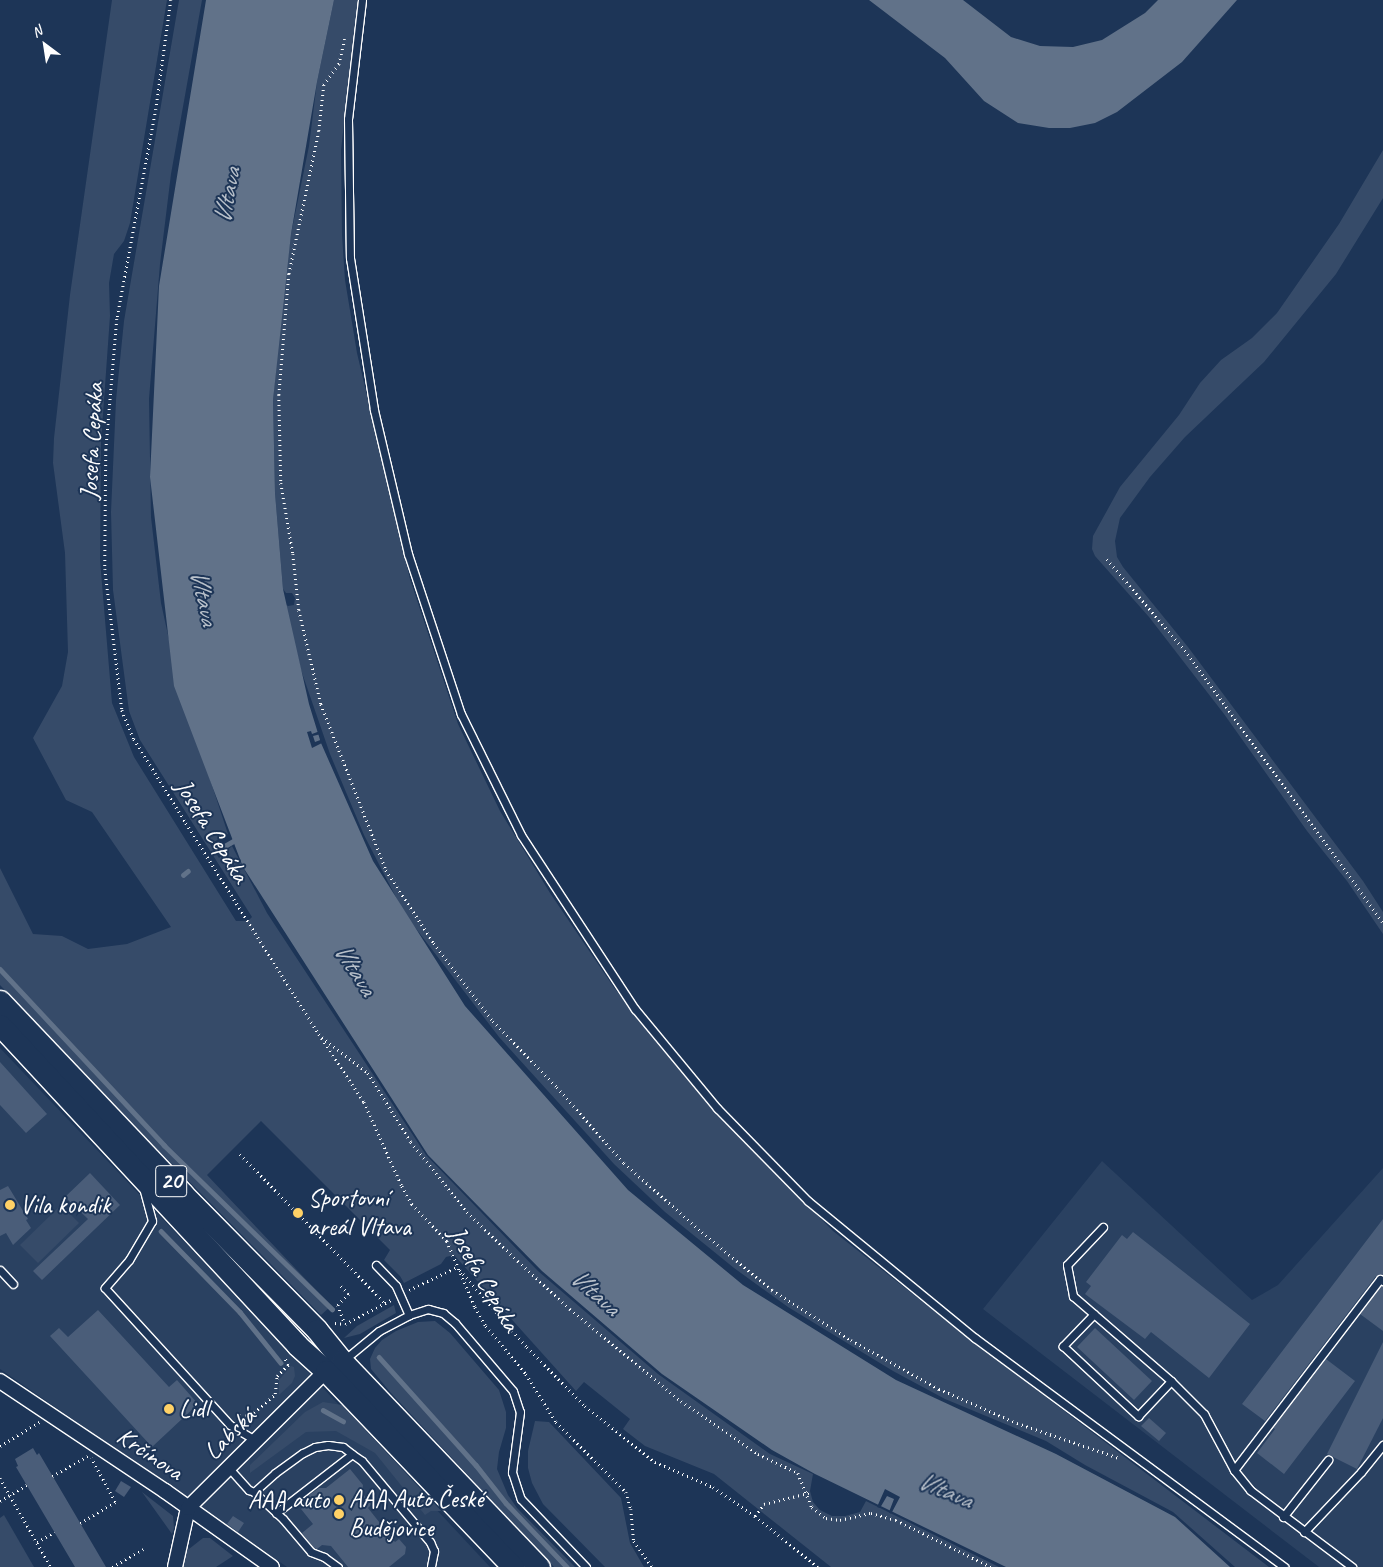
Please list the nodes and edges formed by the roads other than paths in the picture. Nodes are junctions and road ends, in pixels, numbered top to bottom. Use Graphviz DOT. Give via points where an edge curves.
graph roads {
  1 [pos="362,0"];
  2 [pos="0,1000"];
  3 [pos="0,1025"];
  4 [pos="137,1171"];
  5 [pos="1103,1227"];
  6 [pos="376,1265"];
  7 [pos="0,1270"];
  8 [pos="1383,1281"];
  9 [pos="13,1284"];
  10 [pos="1094,1314"];
  11 [pos="409,1315"];
  12 [pos="334,1366"];
  13 [pos="0,1381"];
  14 [pos="1171,1382"];
  15 [pos="254,1440"];
  16 [pos="1383,1445"];
  17 [pos="352,1454"];
  18 [pos="1328,1460"];
  19 [pos="228,1467"];
  20 [pos="1234,1470"];
  21 [pos="254,1492"];
  22 [pos="188,1508"];
  23 [pos="276,1513"];
  24 [pos="1283,1517"];
  25 [pos="1304,1532"];
  26 [pos="175,1567"];
  27 [pos="272,1567"];
  28 [pos="338,1567"];
  29 [pos="431,1567"];
  30 [pos="513,1567"];
  31 [pos="540,1567"];
  32 [pos="586,1567"];
  33 [pos="1285,1567"];
  34 [pos="1352,1567"];
  1 -- 33 [label="lane" via="348,118 350,258 374,410 408,554 461,714 520,835 635,1009 717,1108 808,1201 975,1338"];
  2 -- 12 [label="main road, 20" via="175,1186 317,1330"];
  3 -- 4 [label="main road, 20"];
  4 -- 12 [label="main road, 20" via="297,1345"];
  4 -- 15 [label="lane" via="152,1221 129,1260 105,1288 230,1425"];
  5 -- 10 [label="lane" via="1067,1265 1073,1296"];
  6 -- 11 [label="lane" via="401,1295"];
  7 -- 9 [label="lane"];
  8 -- 20 [label="lane" via="1380,1279"];
  10 -- 14 [label="lane"];
  10 -- 14 [label="lane" via="1063,1346 1138,1416"];
  11 -- 12 [label="lane" via="379,1332"];
  11 -- 32 [label="lane" via="428,1309 443,1313 513,1391 520,1412 512,1472 521,1499"];
  12 -- 15 [label="street, Labská"];
  12 -- 30 [label="main road, 20"];
  12 -- 31 [label="main road, 20"];
  13 -- 22 [label="street, Krčínova"];
  14 -- 20 [label="lane" via="1204,1414"];
  15 -- 19 [label="street, Labská"];
  16 -- 25 [label="lane"];
  17 -- 21 [label="lane" via="328,1445 315,1447 303,1452"];
  17 -- 23 [label="lane"];
  17 -- 29 [label="lane" via="362,1461 430,1542 434,1552"];
  18 -- 24 [label="lane"];
  19 -- 21 [label="lane"];
  19 -- 22 [label="street, Labská"];
  20 -- 24 [label="lane" via="1250,1490"];
  21 -- 23 [label="lane"];
  22 -- 26 [label="street"];
  22 -- 27 [label="street, Krčínova"];
  23 -- 28 [label="lane" via="311,1552"];
  24 -- 25 [label="lane"];
  25 -- 34 [label="lane"];
}
